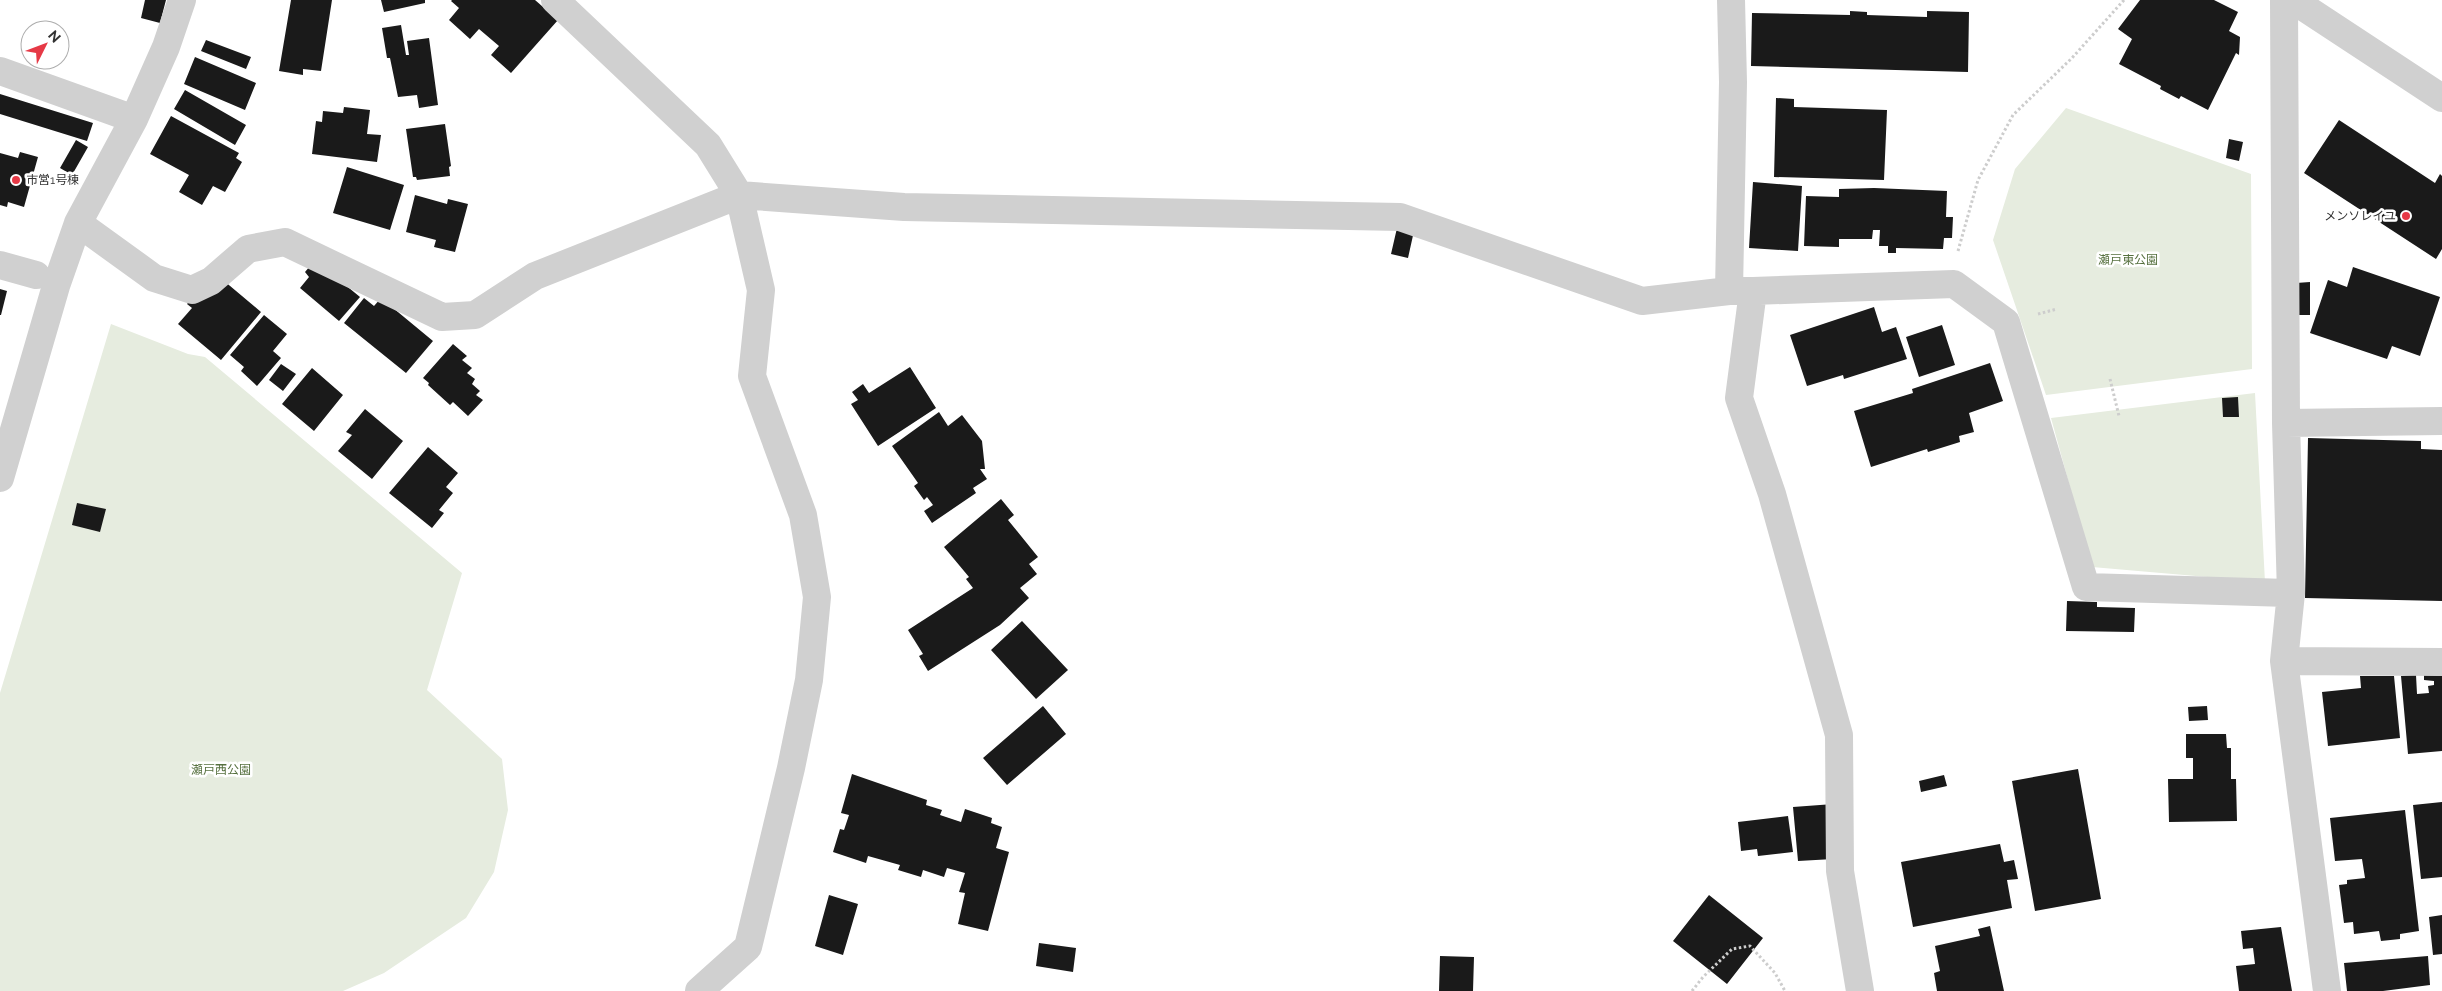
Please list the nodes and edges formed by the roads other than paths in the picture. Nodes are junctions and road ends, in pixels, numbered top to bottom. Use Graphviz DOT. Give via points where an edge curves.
graph roads {
  1 [pos="182,0"];
  2 [pos="555,0"];
  3 [pos="1731,0"];
  4 [pos="2284,0"];
  5 [pos="2293,0"];
  6 [pos="0,71"];
  7 [pos="2442,98"];
  8 [pos="134,119"];
  9 [pos="739,195"];
  10 [pos="78,223"];
  11 [pos="0,265"];
  12 [pos="36,275"];
  13 [pos="1741,291"];
  14 [pos="2442,421"];
  15 [pos="2286,422"];
  16 [pos="0,478"];
  17 [pos="2291,593"];
  18 [pos="2284,661"];
  19 [pos="2442,662"];
  20 [pos="699,991"];
  21 [pos="1860,991"];
  22 [pos="2327,991"];
  1 -- 8 [label="street" via="166,47"];
  2 -- 9 [label="street" via="708,145"];
  3 -- 13 [label="street"];
  4 -- 15 [label="street"];
  5 -- 7 [label="street"];
  6 -- 8 [label="street"];
  8 -- 10 [label="street"];
  9 -- 10 [label="street" via="535,276 475,315 442,317 285,242 248,249 211,282 192,290 154,278"];
  9 -- 13 [label="street" via="904,207 1400,217 1642,301"];
  9 -- 20 [label="street" via="761,290 752,376 803,515 817,597 809,680 748,947"];
  10 -- 16 [label="street" via="56,286"];
  11 -- 12 [label="street"];
  13 -- 17 [label="street" via="1954,284 2006,322 2086,587"];
  13 -- 21 [label="street" via="1739,398 1774,504 1839,735 1840,871"];
  14 -- 15 [label="street"];
  15 -- 17 [label="street"];
  17 -- 18 [label="street"];
  18 -- 19 [label="street"];
  18 -- 22 [label="street"];
}
